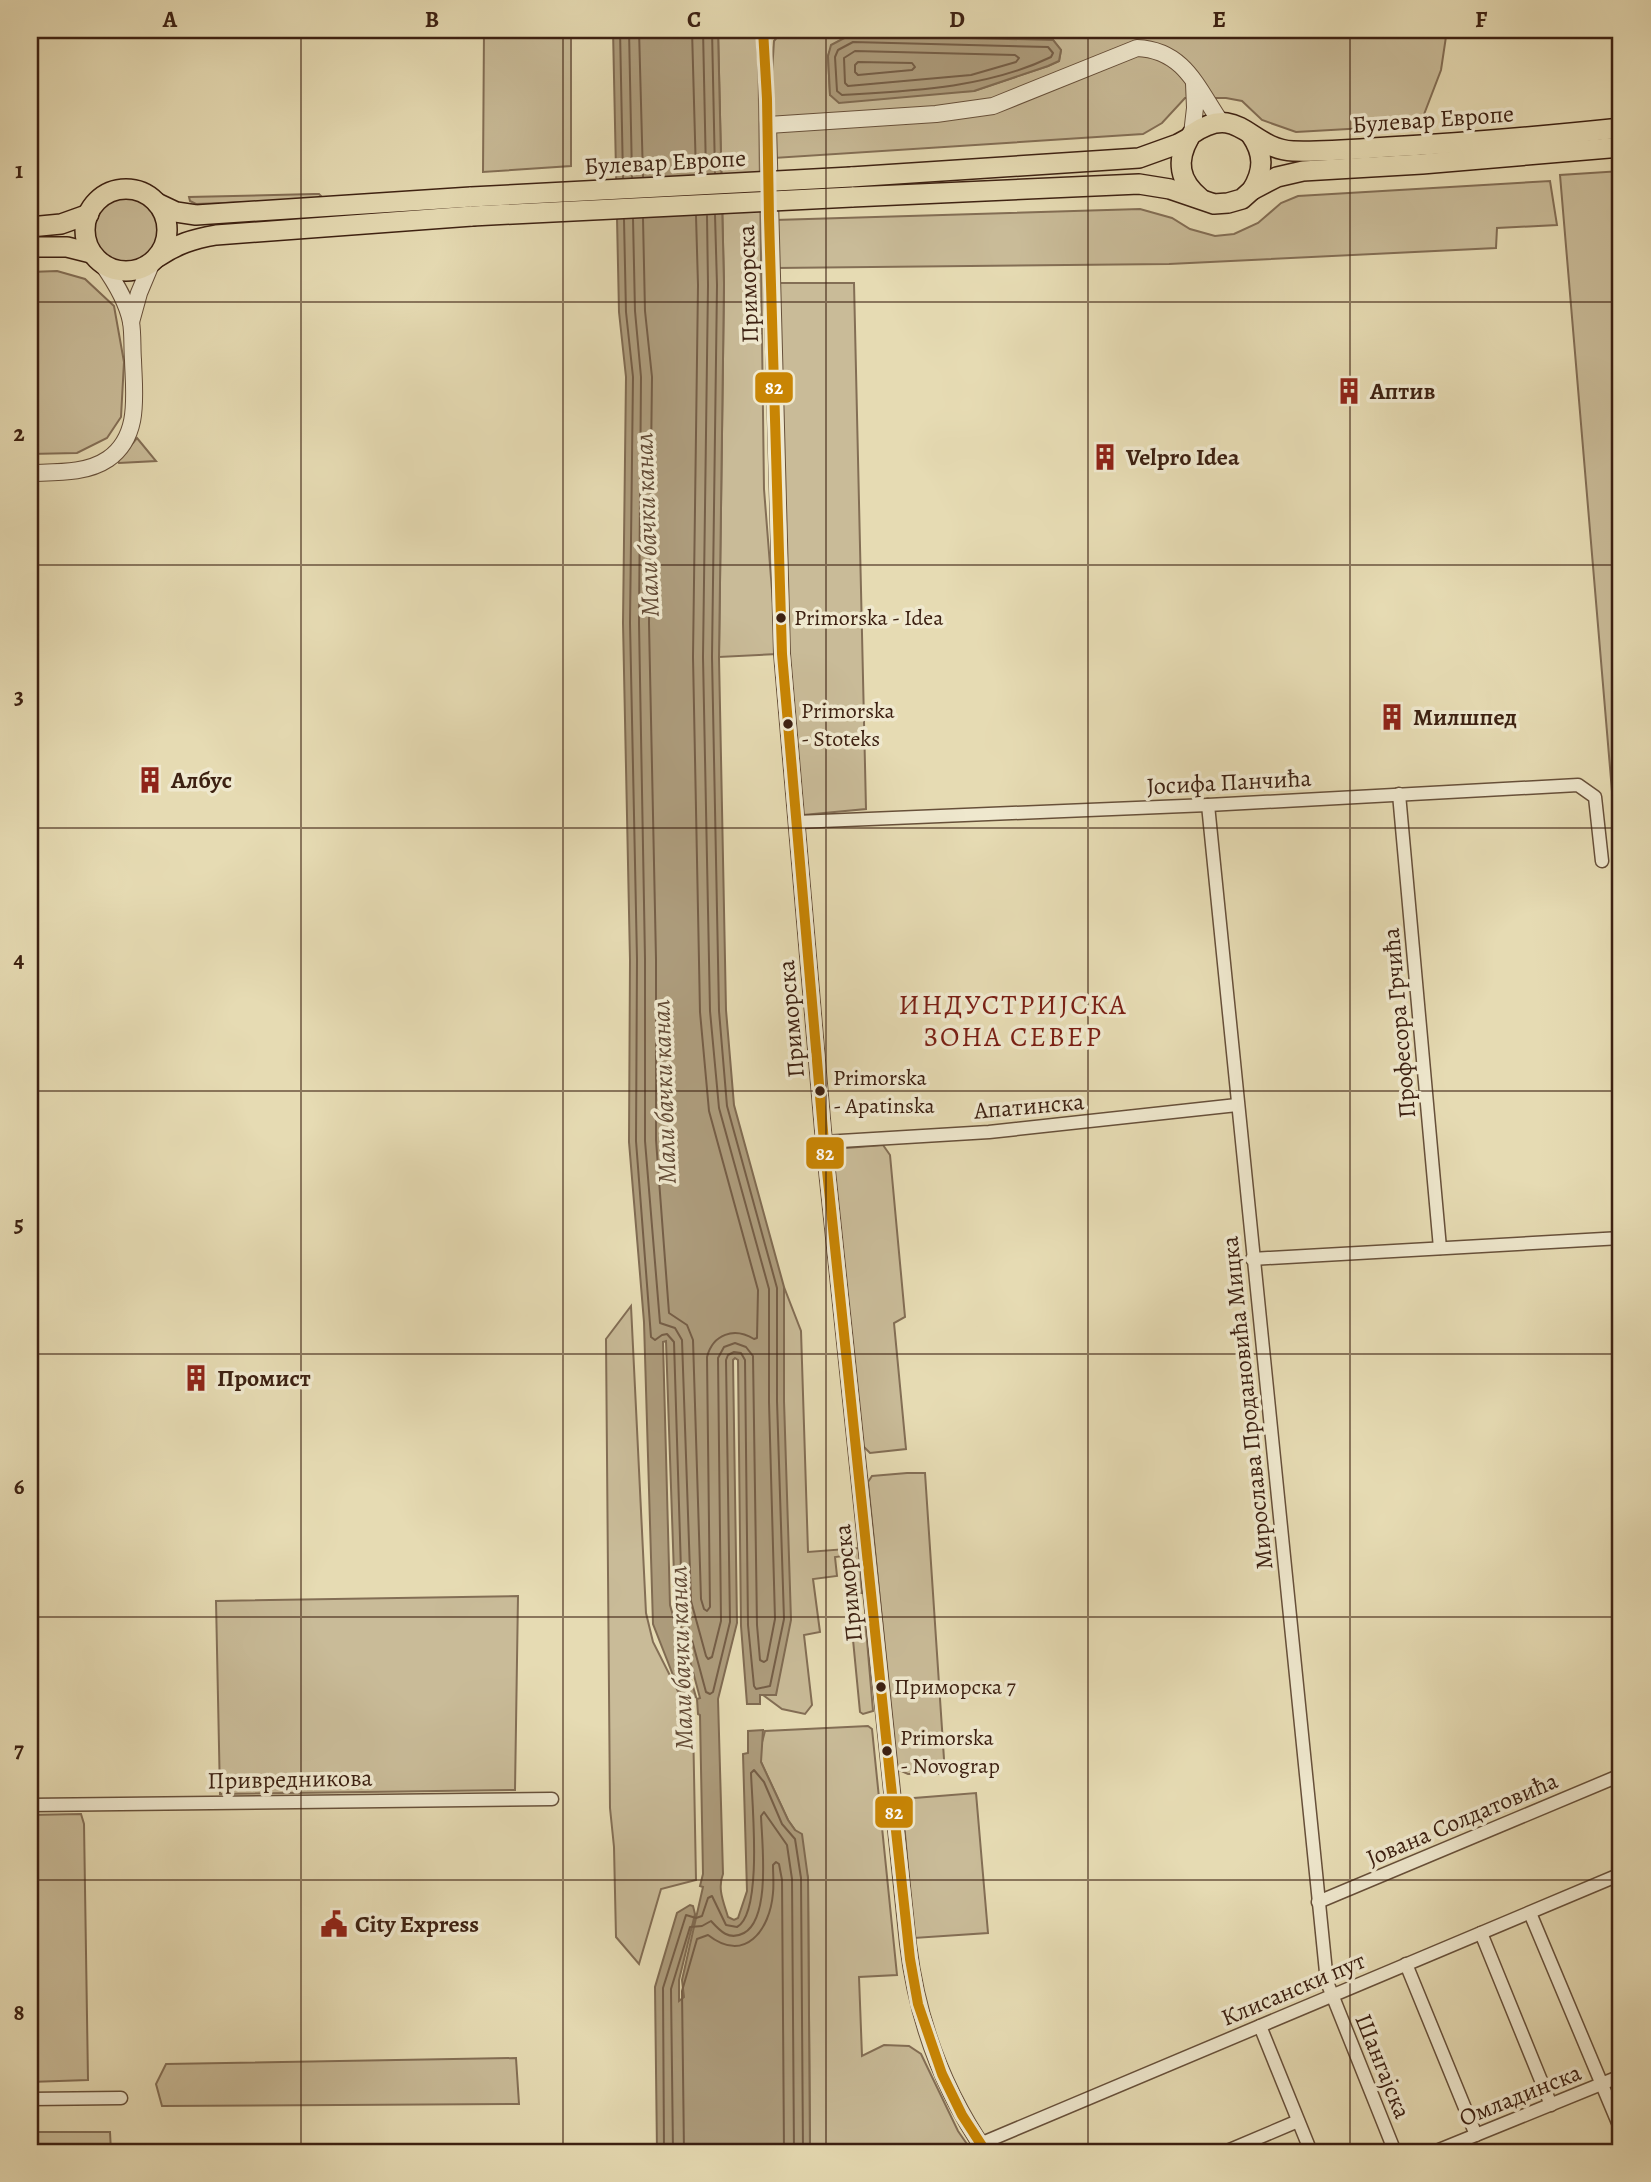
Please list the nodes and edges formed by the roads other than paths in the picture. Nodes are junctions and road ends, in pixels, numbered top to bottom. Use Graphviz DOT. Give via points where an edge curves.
graph roads {
  1 [pos="763,30"];
  2 [pos="1194,83"];
  3 [pos="1220,121"];
  4 [pos="768,125"];
  5 [pos="1621,128"];
  6 [pos="1251,135"];
  7 [pos="1190,136"];
  8 [pos="1621,147"];
  9 [pos="1252,190"];
  10 [pos="1201,199"];
  11 [pos="157,203"];
  12 [pos="471,207"];
  13 [pos="89,214"];
  14 [pos="30,227"];
  15 [pos="30,247"];
  16 [pos="97,259"];
  17 [pos="155,260"];
  18 [pos="131,322"];
  19 [pos="30,473"];
  20 [pos="1399,794"];
  21 [pos="1208,805"];
  22 [pos="797,822"];
  23 [pos="1602,861"];
  24 [pos="1237,1105"];
  25 [pos="824,1142"];
  26 [pos="1621,1238"];
  27 [pos="1440,1248"];
  28 [pos="1252,1259"];
  29 [pos="1621,1775"];
  30 [pos="552,1799"];
  31 [pos="30,1805"];
  32 [pos="1621,1874"];
  33 [pos="1318,1902"];
  34 [pos="1530,1913"];
  35 [pos="1481,1933"];
  36 [pos="1406,1964"];
  37 [pos="1332,1996"];
  38 [pos="1260,2026"];
  39 [pos="1621,2076"];
  40 [pos="1602,2085"];
  41 [pos="121,2098"];
  42 [pos="30,2099"];
  43 [pos="1552,2105"];
  44 [pos="1298,2121"];
  45 [pos="1621,2130"];
  46 [pos="1476,2135"];
  47 [pos="983,2148"];
  48 [pos="1225,2152"];
  49 [pos="1311,2152"];
  50 [pos="1395,2152"];
  51 [pos="1434,2152"];
  1 -- 4 [label="street, Приморска"];
  2 -- 3 [label="street"];
  2 -- 4 [label="street" via="1168,54 1137,48 993,106"];
  2 -- 7 [label="street"];
  3 -- 6 [label="main road, Булевар Европе"];
  3 -- 7 [label="main road, Булевар Европе"];
  4 -- 22 [label="street, Приморска" via="782,654"];
  5 -- 6 [label="main road, Булевар Европе" via="1304,151 1276,149"];
  6 -- 9 [label="main road" via="1262,168"];
  7 -- 10 [label="main road" via="1180,164 1186,184"];
  7 -- 12 [label="main road, Булевар Европе, bridge" via="1139,158"];
  8 -- 9 [label="main road, Булевар Европе" via="1303,170"];
  9 -- 10 [label="main road, Булевар Европе" via="1228,203"];
  10 -- 12 [label="main road, Булевар Европе, bridge" via="1139,184"];
  11 -- 12 [label="main road, Булевар Европе" via="196,215"];
  11 -- 13 [label="main road, Булевар Европе" via="146,194 120,190 107,194"];
  11 -- 17 [label="main road" via="167,223 164,247"];
  12 -- 17 [label="main road, Булевар Европе" via="216,235 188,240"];
  13 -- 14 [label="main road, Булевар Европе" via="61,224"];
  13 -- 16 [label="main road" via="86,233"];
  15 -- 16 [label="main road, Булевар Европе" via="67,247"];
  16 -- 17 [label="main road, Булевар Европе" via="126,271"];
  16 -- 18 [label="street" via="122,294"];
  17 -- 18 [label="street"];
  18 -- 19 [label="street" via="134,408 124,442 96,466"];
  20 -- 21 [label="street, Јосифа Панчића"];
  20 -- 23 [label="street, Јосифа Панчића" via="1578,785 1595,797"];
  20 -- 27 [label="street, Професора Грчића"];
  21 -- 22 [label="street, Јосифа Панчића"];
  21 -- 24 [label="street, Мирослава Продановића Мицка"];
  22 -- 25 [label="street, Приморска"];
  24 -- 25 [label="street, Апатинска" via="989,1132"];
  24 -- 28 [label="street, Мирослава Продановића Мицка"];
  25 -- 47 [label="street, Приморска" via="912,1972 938,2065"];
  26 -- 27 [label="street"];
  27 -- 28 [label="street"];
  28 -- 33 [label="street, Мирослава Продановића Мицка"];
  29 -- 33 [label="street, Јована Солдатовића"];
  30 -- 31 [label="street, Привредникова"];
  32 -- 34 [label="street, Клисански пут"];
  33 -- 37 [label="street, Мирослава Продановића Мицка"];
  34 -- 35 [label="street, Клисански пут"];
  34 -- 40 [label="street"];
  35 -- 36 [label="street, Клисански пут"];
  35 -- 43 [label="street"];
  36 -- 37 [label="street, Клисански пут"];
  36 -- 46 [label="street"];
  37 -- 38 [label="street, Клисански пут"];
  37 -- 50 [label="street, Шангајска"];
  38 -- 44 [label="street"];
  38 -- 47 [label="street, Клисански пут"];
  39 -- 40 [label="street, Омладинска"];
  40 -- 43 [label="street, Омладинска"];
  40 -- 45 [label="street"];
  41 -- 42 [label="street"];
  43 -- 46 [label="street, Омладинска"];
  44 -- 48 [label="street"];
  44 -- 49 [label="street"];
  46 -- 51 [label="street, Омладинска"];
}
